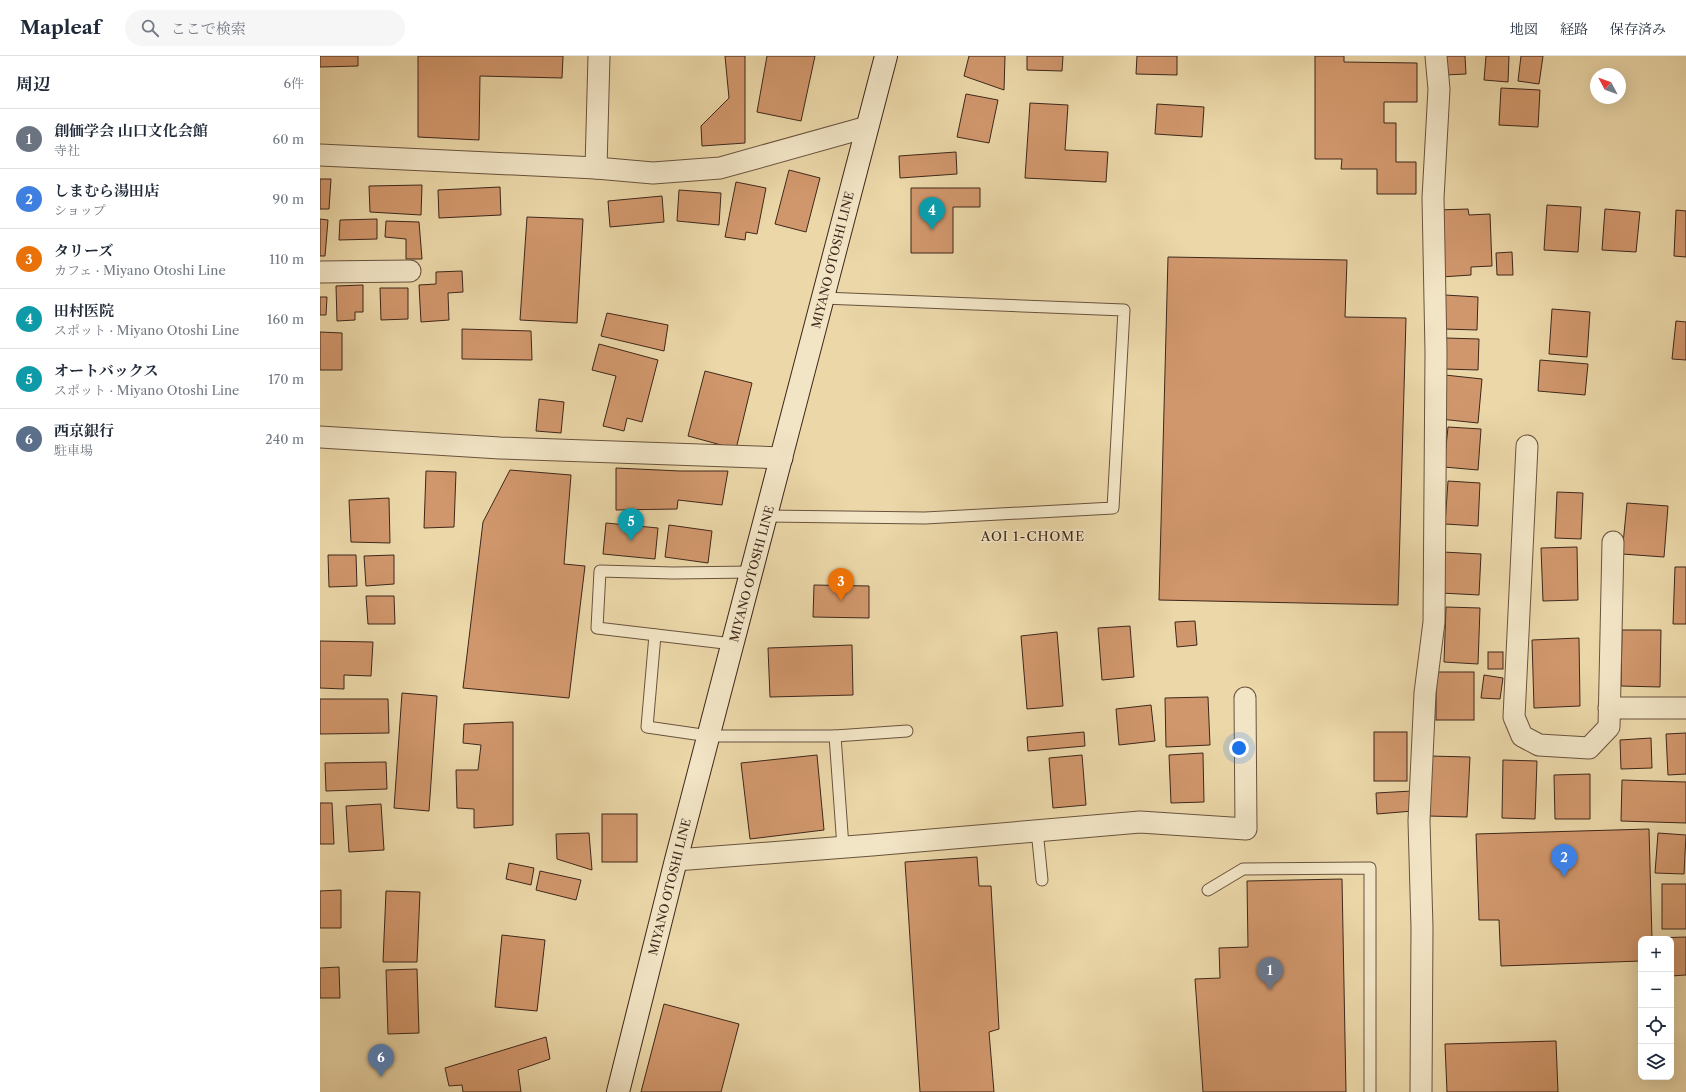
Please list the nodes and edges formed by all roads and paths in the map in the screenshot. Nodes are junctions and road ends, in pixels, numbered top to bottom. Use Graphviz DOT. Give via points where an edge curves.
graph roads {
  1 [pos="599,56"];
  2 [pos="886,56"];
  3 [pos="1436,56"];
  4 [pos="867,127"];
  5 [pos="320,155"];
  6 [pos="596,168"];
  7 [pos="410,271"];
  8 [pos="320,272"];
  9 [pos="823,298"];
  10 [pos="320,437"];
  11 [pos="1527,446"];
  12 [pos="782,458"];
  13 [pos="767,516"];
  14 [pos="1613,542"];
  15 [pos="752,572"];
  16 [pos="655,635"];
  17 [pos="733,644"];
  18 [pos="1245,698"];
  19 [pos="1609,708"];
  20 [pos="1686,708"];
  21 [pos="907,731"];
  22 [pos="709,736"];
  23 [pos="835,736"];
  24 [pos="1037,830"];
  25 [pos="843,847"];
  26 [pos="676,860"];
  27 [pos="1042,880"];
  28 [pos="1208,890"];
  29 [pos="618,1092"];
  30 [pos="1370,1092"];
  31 [pos="1421,1092"];
  1 -- 6 [label="street"];
  2 -- 4 [label="main road, MIYANO OTOSHI LINE"];
  3 -- 31 [label="street" via="1439,89 1433,198 1436,352 1434,622 1425,693 1419,821 1422,928"];
  4 -- 6 [label="street" via="720,168 652,173"];
  4 -- 9 [label="main road, MIYANO OTOSHI LINE"];
  5 -- 6 [label="street"];
  7 -- 8 [label="street"];
  9 -- 12 [label="main road, MIYANO OTOSHI LINE"];
  9 -- 13 [label="lane" via="1124,310 1113,508 925,518"];
  10 -- 12 [label="street" via="500,448"];
  11 -- 19 [label="street" via="1514,717 1522,736 1539,745 1589,748 1609,727"];
  12 -- 13 [label="main road, MIYANO OTOSHI LINE"];
  13 -- 15 [label="main road, MIYANO OTOSHI LINE"];
  14 -- 19 [label="street"];
  15 -- 16 [label="lane" via="600,571 597,628"];
  15 -- 17 [label="main road, MIYANO OTOSHI LINE"];
  16 -- 17 [label="lane"];
  16 -- 22 [label="lane" via="647,727"];
  17 -- 22 [label="main road, MIYANO OTOSHI LINE"];
  18 -- 24 [label="street" via="1246,829 1140,822"];
  19 -- 20 [label="street"];
  21 -- 23 [label="lane"];
  22 -- 23 [label="lane"];
  22 -- 26 [label="main road, MIYANO OTOSHI LINE"];
  23 -- 25 [label="lane"];
  24 -- 25 [label="street"];
  24 -- 27 [label="lane"];
  25 -- 26 [label="street"];
  26 -- 29 [label="main road, MIYANO OTOSHI LINE"];
  28 -- 30 [label="lane" via="1243,869 1370,868"];
}
